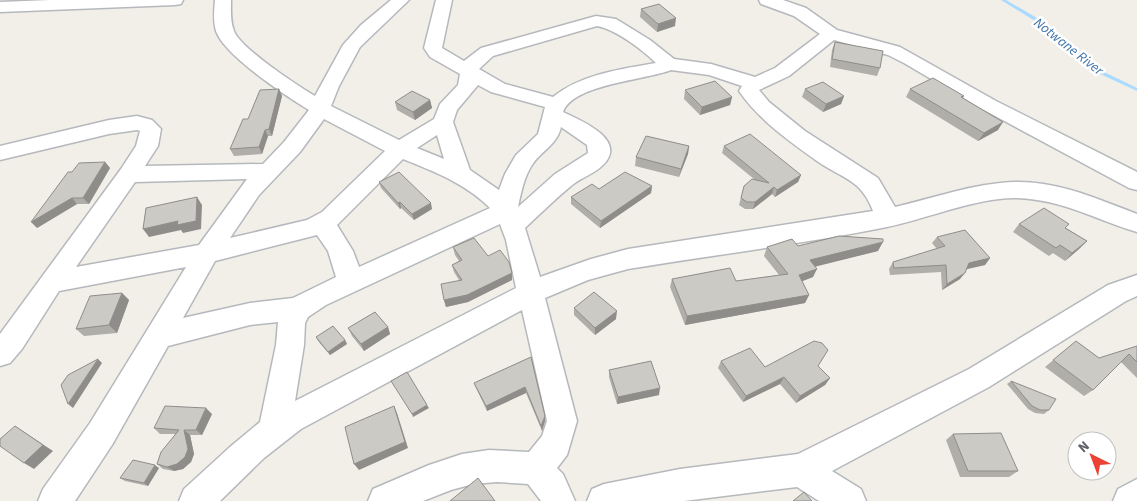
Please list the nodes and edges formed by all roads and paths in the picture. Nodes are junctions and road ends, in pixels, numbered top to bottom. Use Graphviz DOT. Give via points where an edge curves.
graph roads {
  1 [pos="175,0"];
  2 [pos="223,0"];
  3 [pos="401,0"];
  4 [pos="444,0"];
  5 [pos="766,0"];
  6 [pos="64,3"];
  7 [pos="0,7"];
  8 [pos="831,34"];
  9 [pos="666,64"];
  10 [pos="468,72"];
  11 [pos="756,84"];
  12 [pos="320,109"];
  13 [pos="554,110"];
  14 [pos="444,122"];
  15 [pos="400,149"];
  16 [pos="0,153"];
  17 [pos="269,171"];
  18 [pos="460,173"];
  19 [pos="129,174"];
  20 [pos="1133,183"];
  21 [pos="509,217"];
  22 [pos="888,218"];
  23 [pos="1137,223"];
  24 [pos="322,224"];
  25 [pos="208,253"];
  26 [pos="51,282"];
  27 [pos="350,282"];
  28 [pos="1137,285"];
  29 [pos="532,292"];
  30 [pos="298,309"];
  31 [pos="158,336"];
  32 [pos="0,354"];
  33 [pos="274,430"];
  34 [pos="536,468"];
  35 [pos="801,470"];
  36 [pos="1137,496"];
  37 [pos="55,501"];
  38 [pos="196,501"];
  39 [pos="385,501"];
  40 [pos="558,501"];
  41 [pos="604,501"];
  42 [pos="849,501"];
  43 [pos="1130,501"];
  1 -- 6 [label="street"];
  2 -- 12 [label="street" via="223,22 229,39 268,74"];
  3 -- 12 [label="street" via="352,45"];
  4 -- 10 [label="street" via="433,48 440,56"];
  5 -- 8 [label="street" via="800,12"];
  6 -- 7 [label="street"];
  8 -- 11 [label="street" via="782,72"];
  8 -- 20 [label="street" via="911,59"];
  9 -- 10 [label="street" via="664,58 610,23 596,21 487,52 473,62"];
  9 -- 11 [label="street" via="711,70"];
  9 -- 13 [label="street" via="608,79 574,92"];
  10 -- 13 [label="street" via="498,88"];
  10 -- 14 [label="street" via="468,86 447,108"];
  11 -- 22 [label="street" via="749,91 762,107 828,158 871,185"];
  12 -- 15 [label="street"];
  12 -- 17 [label="street"];
  13 -- 21 [label="street" via="549,134 527,156 515,176"];
  13 -- 21 [label="street" via="595,140 600,145 599,154 595,160"];
  14 -- 15 [label="street"];
  14 -- 18 [label="street"];
  15 -- 18 [label="street"];
  15 -- 24 [label="street"];
  16 -- 19 [label="street" via="137,123 151,128 151,135"];
  17 -- 19 [label="street"];
  17 -- 25 [label="street" via="238,207"];
  18 -- 21 [label="street" via="488,191"];
  19 -- 26 [label="street"];
  21 -- 27 [label="street"];
  21 -- 29 [label="street"];
  22 -- 23 [label="street" via="980,195 1015,190 1071,198"];
  22 -- 29 [label="street" via="628,259 572,275"];
  24 -- 25 [label="street"];
  24 -- 27 [label="street" via="336,240"];
  25 -- 26 [label="street"];
  25 -- 31 [label="street"];
  26 -- 32 [label="street"];
  27 -- 30 [label="street"];
  28 -- 35 [label="street" via="1116,293 979,378"];
  29 -- 33 [label="street"];
  29 -- 34 [label="street" via="562,421 556,444"];
  30 -- 31 [label="street" via="250,314"];
  30 -- 33 [label="street" via="291,323 290,346"];
  31 -- 37 [label="street" via="101,434"];
  33 -- 38 [label="street"];
  34 -- 39 [label="street" via="474,468 452,473"];
  34 -- 40 [label="street"];
  35 -- 41 [label="street" via="680,485"];
  35 -- 42 [label="street"];
  36 -- 43 [label="street"];
}
